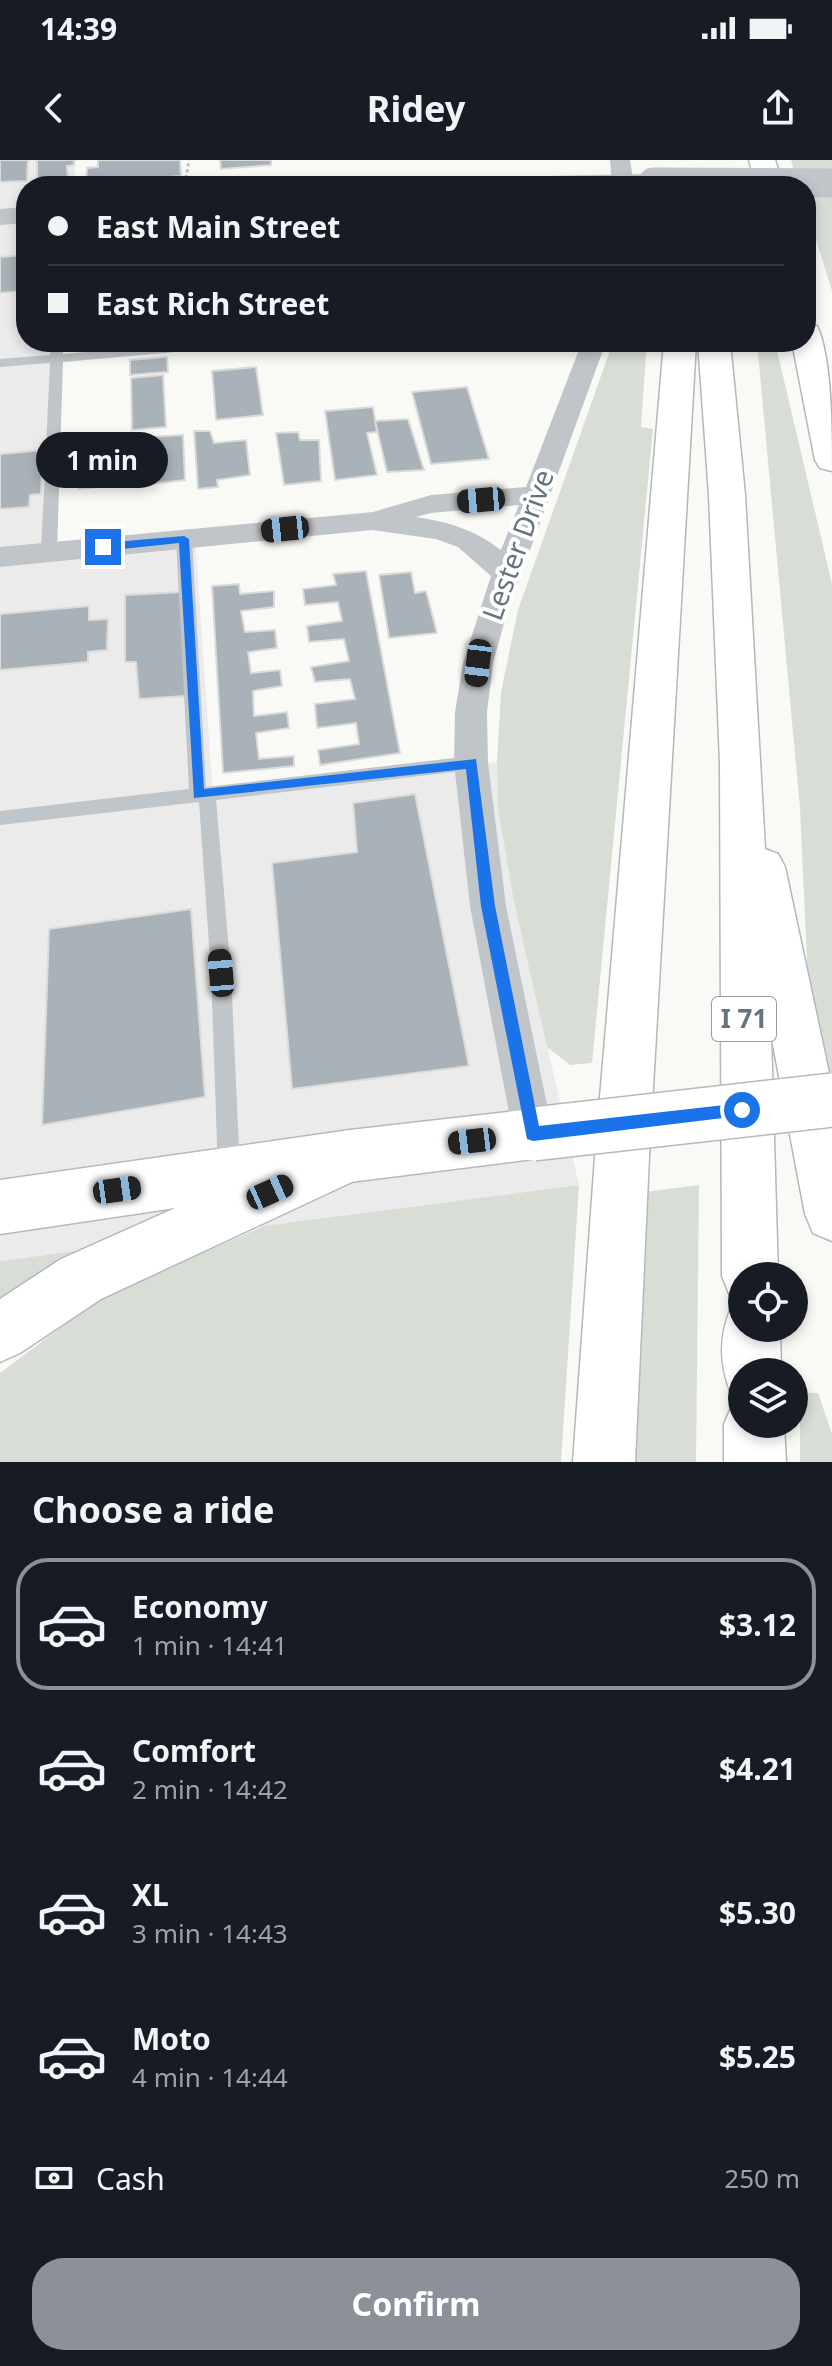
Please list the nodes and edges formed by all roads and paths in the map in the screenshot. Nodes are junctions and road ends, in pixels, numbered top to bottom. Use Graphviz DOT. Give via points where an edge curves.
graph roads {
  1 [pos="56,352"];
  2 [pos="112,352"];
  3 [pos="590,352"];
  4 [pos="679,352"];
  5 [pos="715,352"];
  6 [pos="810,352"];
  7 [pos="56,358"];
  8 [pos="0,363"];
  9 [pos="832,460"];
  10 [pos="535,495"];
  11 [pos="372,521"];
  12 [pos="184,539"];
  13 [pos="49,552"];
  14 [pos="0,557"];
  15 [pos="505,573"];
  16 [pos="471,763"];
  17 [pos="741,763"];
  18 [pos="202,794"];
  19 [pos="0,818"];
  20 [pos="832,1100"];
  21 [pos="533,1134"];
  22 [pos="350,1156"];
  23 [pos="229,1173"];
  24 [pos="0,1207"];
  25 [pos="832,1214"];
  26 [pos="750,1262"];
  27 [pos="0,1333"];
  28 [pos="754,1438"];
  29 [pos="604,1462"];
  30 [pos="755,1462"];
  1 -- 7 [label="lane"];
  2 -- 7 [label="lane"];
  3 -- 10 [label="street, Lester Drive"];
  4 -- 29 [label="main road"];
  5 -- 17 [label="main road, I 71"];
  6 -- 9 [label="main road"];
  7 -- 8 [label="lane"];
  7 -- 13 [label="lane"];
  10 -- 11 [label="street" via="431,504"];
  10 -- 15 [label="street, Lester Drive"];
  11 -- 12 [label="street"];
  11 -- 15 [label="street" via="439,530 468,540"];
  12 -- 13 [label="street"];
  12 -- 18 [label="lane"];
  13 -- 14 [label="street"];
  15 -- 16 [label="street, Lester Drive" via="478,663"];
  16 -- 18 [label="lane"];
  16 -- 21 [label="street, Lester Drive" via="488,906"];
  17 -- 25 [label="main road"];
  17 -- 26 [label="main road, I 71"];
  18 -- 19 [label="lane"];
  18 -- 23 [label="lane" via="221,973"];
  20 -- 21 [label="main road, bridge"];
  21 -- 22 [label="main road"];
  22 -- 23 [label="main road"];
  22 -- 27 [label="main road" via="81,1279"];
  23 -- 24 [label="main road"];
  28 -- 30 [label="main road"];
}
